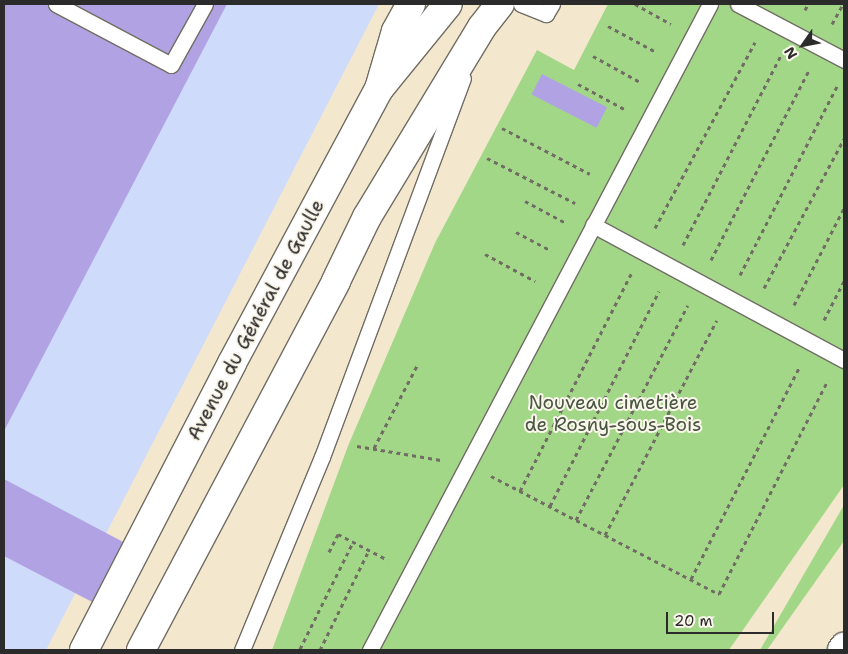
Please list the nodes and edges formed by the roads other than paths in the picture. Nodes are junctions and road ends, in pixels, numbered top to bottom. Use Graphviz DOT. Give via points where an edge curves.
graph roads {
  1 [pos="56,4"];
  2 [pos="205,4"];
  3 [pos="411,4"];
  4 [pos="448,4"];
  5 [pos="500,4"];
  6 [pos="521,4"];
  7 [pos="552,4"];
  8 [pos="710,4"];
  9 [pos="738,4"];
  10 [pos="482,27"];
  11 [pos="844,60"];
  12 [pos="379,89"];
  13 [pos="593,225"];
  14 [pos="842,358"];
  15 [pos="844,646"];
  16 [pos="84,650"];
  17 [pos="141,650"];
  18 [pos="242,650"];
  19 [pos="370,650"];
  20 [pos="842,650"];
  1 -- 2 [label="lane" via="171,65"];
  3 -- 12 [label="main road" via="396,31"];
  4 -- 12 [label="main road, Avenue du Général de Gaulle"];
  5 -- 10 [label="main road"];
  6 -- 7 [label="lane" via="546,14"];
  8 -- 13 [label="lane"];
  9 -- 11 [label="lane"];
  10 -- 17 [label="main road" via="367,216"];
  10 -- 18 [label="lane" via="322,457"];
  12 -- 16 [label="main road, Avenue du Général de Gaulle" via="232,363"];
  13 -- 14 [label="lane"];
  13 -- 19 [label="lane"];
  15 -- 20 [label="main road"];
}
